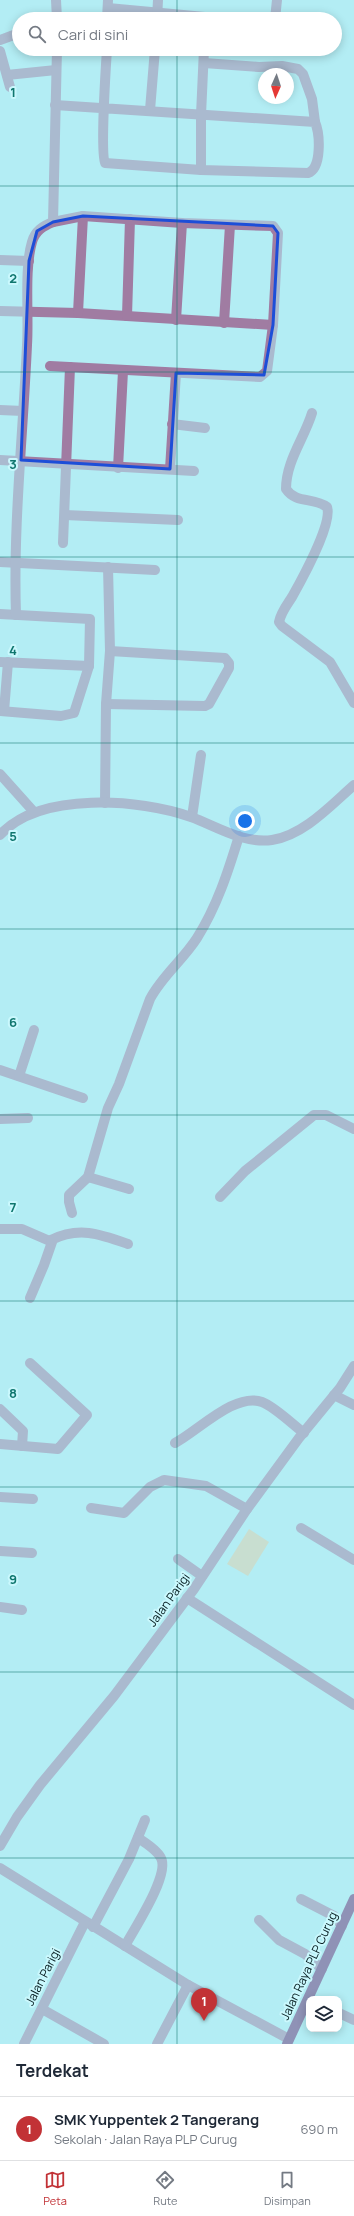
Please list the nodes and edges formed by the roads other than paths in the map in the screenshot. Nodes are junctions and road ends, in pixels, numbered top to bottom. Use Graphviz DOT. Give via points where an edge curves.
graph roads {
  1 [pos="56,0"];
  2 [pos="158,0"];
  3 [pos="277,0"];
  4 [pos="108,4"];
  5 [pos="57,12"];
  6 [pos="141,12"];
  7 [pos="157,12"];
  8 [pos="276,12"];
  9 [pos="12,36"];
  10 [pos="0,40"];
  11 [pos="0,51"];
  12 [pos="57,56"];
  13 [pos="106,56"];
  14 [pos="154,56"];
  15 [pos="204,56"];
  16 [pos="204,63"];
  17 [pos="56,70"];
  18 [pos="7,75"];
  19 [pos="10,87"];
  20 [pos="55,105"];
  21 [pos="105,107"];
  22 [pos="150,110"];
  23 [pos="200,115"];
  24 [pos="315,122"];
  25 [pos="200,170"];
  26 [pos="83,216"];
  27 [pos="130,219"];
  28 [pos="53,222"];
  29 [pos="182,223"];
  30 [pos="230,225"];
  31 [pos="0,260"];
  32 [pos="29,261"];
  33 [pos="0,311"];
  34 [pos="29,312"];
  35 [pos="78,313"];
  36 [pos="127,316"];
  37 [pos="176,320"];
  38 [pos="224,322"];
  39 [pos="273,325"];
  40 [pos="50,366"];
  41 [pos="70,367"];
  42 [pos="123,371"];
  43 [pos="176,373"];
  44 [pos="0,410"];
  45 [pos="23,411"];
  46 [pos="312,413"];
  47 [pos="172,424"];
  48 [pos="205,428"];
  49 [pos="0,460"];
  50 [pos="21,460"];
  51 [pos="68,464"];
  52 [pos="118,468"];
  53 [pos="170,469"];
  54 [pos="194,471"];
  55 [pos="65,515"];
  56 [pos="178,520"];
  57 [pos="64,543"];
  58 [pos="0,562"];
  59 [pos="15,562"];
  60 [pos="108,567"];
  61 [pos="155,570"];
  62 [pos="0,614"];
  63 [pos="16,615"];
  64 [pos="110,651"];
  65 [pos="4,662"];
  66 [pos="89,666"];
  67 [pos="354,703"];
  68 [pos="106,704"];
  69 [pos="2,711"];
  70 [pos="201,755"];
  71 [pos="0,774"];
  72 [pos="354,785"];
  73 [pos="105,803"];
  74 [pos="34,812"];
  75 [pos="192,817"];
  76 [pos="0,835"];
  77 [pos="239,836"];
  78 [pos="34,1030"];
  79 [pos="0,1070"];
  80 [pos="19,1076"];
  81 [pos="83,1098"];
  82 [pos="28,1118"];
  83 [pos="0,1119"];
  84 [pos="354,1130"];
  85 [pos="88,1177"];
  86 [pos="129,1189"];
  87 [pos="220,1197"];
  88 [pos="72,1213"];
  89 [pos="0,1229"];
  90 [pos="51,1240"];
  91 [pos="128,1244"];
  92 [pos="30,1298"];
  93 [pos="30,1363"];
  94 [pos="354,1366"];
  95 [pos="334,1395"];
  96 [pos="354,1405"];
  97 [pos="0,1409"];
  98 [pos="304,1433"];
  99 [pos="176,1443"];
  100 [pos="0,1444"];
  101 [pos="22,1446"];
  102 [pos="0,1497"];
  103 [pos="33,1499"];
  104 [pos="90,1508"];
  105 [pos="247,1509"];
  106 [pos="301,1528"];
  107 [pos="0,1551"];
  108 [pos="32,1553"];
  109 [pos="178,1559"];
  110 [pos="354,1560"];
  111 [pos="202,1576"];
  112 [pos="187,1598"];
  113 [pos="0,1607"];
  114 [pos="22,1610"];
  115 [pos="354,1705"];
  116 [pos="145,1820"];
  117 [pos="138,1838"];
  118 [pos="0,1846"];
  119 [pos="0,1868"];
  120 [pos="301,1899"];
  121 [pos="354,1900"];
  122 [pos="259,1920"];
  123 [pos="89,1925"];
  124 [pos="342,1926"];
  125 [pos="126,1946"];
  126 [pos="322,1969"];
  127 [pos="188,1985"];
  128 [pos="311,1996"];
  129 [pos="306,2006"];
  130 [pos="42,2009"];
  131 [pos="342,2014"];
  132 [pos="354,2020"];
  133 [pos="288,2041"];
  134 [pos="24,2044"];
  135 [pos="104,2044"];
  136 [pos="157,2044"];
  1 -- 5 [label="street"];
  2 -- 7 [label="street"];
  3 -- 8 [label="street"];
  4 -- 6 [label="street"];
  9 -- 10 [label="street"];
  11 -- 18 [label="street"];
  12 -- 17 [label="street"];
  13 -- 21 [label="street"];
  14 -- 22 [label="street"];
  15 -- 16 [label="street"];
  16 -- 23 [label="street"];
  16 -- 24 [label="street" via="298,69 303,74 307,86"];
  17 -- 18 [label="street"];
  17 -- 20 [label="street"];
  18 -- 19 [label="street"];
  20 -- 21 [label="street"];
  20 -- 28 [label="street"];
  21 -- 22 [label="street"];
  21 -- 25 [label="street" via="105,164"];
  22 -- 23 [label="street"];
  23 -- 24 [label="street"];
  23 -- 25 [label="street"];
  24 -- 25 [label="street" via="318,128 318,145 316,167 313,171 308,173"];
  26 -- 27 [label="street"];
  26 -- 28 [label="street"];
  26 -- 35 [label="street"];
  27 -- 29 [label="street"];
  27 -- 36 [label="street"];
  28 -- 32 [label="street" via="37,231"];
  29 -- 30 [label="street"];
  29 -- 37 [label="street"];
  30 -- 38 [label="street"];
  30 -- 39 [label="street" via="273,226 277,229"];
  31 -- 32 [label="street"];
  32 -- 34 [label="street"];
  33 -- 34 [label="street"];
  34 -- 35 [label="street"];
  34 -- 45 [label="street"];
  35 -- 36 [label="street"];
  36 -- 37 [label="street"];
  37 -- 38 [label="street"];
  38 -- 39 [label="street"];
  39 -- 43 [label="street" via="267,371 260,377"];
  40 -- 41 [label="street"];
  41 -- 42 [label="street"];
  41 -- 51 [label="street"];
  42 -- 43 [label="street"];
  42 -- 52 [label="street"];
  43 -- 47 [label="street"];
  44 -- 45 [label="street"];
  45 -- 50 [label="street"];
  46 -- 67 [label="street" via="292,458 286,489 296,498 323,504 327,507 329,518 280,622 330,662"];
  47 -- 48 [label="street"];
  47 -- 53 [label="street"];
  49 -- 50 [label="street"];
  50 -- 51 [label="street"];
  50 -- 59 [label="street"];
  51 -- 52 [label="street"];
  51 -- 55 [label="street"];
  52 -- 53 [label="street"];
  53 -- 54 [label="street"];
  55 -- 56 [label="street"];
  55 -- 57 [label="street"];
  58 -- 59 [label="street"];
  59 -- 60 [label="street"];
  59 -- 63 [label="street"];
  60 -- 61 [label="street"];
  60 -- 64 [label="street"];
  62 -- 63 [label="street"];
  63 -- 66 [label="street" via="90,619"];
  64 -- 68 [label="street"];
  64 -- 68 [label="street" via="225,658 229,668 209,704 205,706"];
  65 -- 66 [label="street"];
  65 -- 69 [label="street"];
  66 -- 69 [label="street" via="74,713 61,716"];
  68 -- 73 [label="street"];
  70 -- 75 [label="street"];
  71 -- 74 [label="street"];
  72 -- 77 [label="street" via="298,830 272,840"];
  73 -- 74 [label="street" via="64,806"];
  73 -- 75 [label="street" via="171,811"];
  74 -- 76 [label="street"];
  75 -- 77 [label="street"];
  77 -- 85 [label="street" via="215,906 196,939 150,999 108,1108"];
  78 -- 80 [label="street"];
  79 -- 80 [label="street"];
  80 -- 81 [label="street"];
  82 -- 83 [label="street"];
  84 -- 87 [label="street" via="326,1115 314,1115 245,1171"];
  85 -- 86 [label="street"];
  85 -- 88 [label="street" via="69,1195"];
  89 -- 90 [label="street" via="16,1228"];
  90 -- 91 [label="street" via="69,1232 89,1232"];
  90 -- 92 [label="street" via="51,1249"];
  93 -- 101 [label="street" via="87,1415 58,1449"];
  94 -- 95 [label="street, Jalan Parigi"];
  95 -- 96 [label="street"];
  95 -- 98 [label="street, Jalan Parigi"];
  97 -- 101 [label="street" via="23,1431"];
  98 -- 99 [label="street" via="268,1405 252,1400 226,1409"];
  98 -- 105 [label="street, Jalan Parigi"];
  100 -- 101 [label="street"];
  102 -- 103 [label="street"];
  104 -- 105 [label="street" via="124,1513 150,1487 164,1480 206,1486"];
  105 -- 111 [label="street, Jalan Parigi"];
  106 -- 110 [label="street"];
  107 -- 108 [label="street"];
  109 -- 111 [label="street"];
  111 -- 112 [label="street, Jalan Parigi"];
  112 -- 115 [label="street"];
  112 -- 118 [label="street, Jalan Parigi" via="114,1696 40,1785"];
  113 -- 114 [label="street"];
  116 -- 117 [label="street, Jalan Parigi"];
  117 -- 123 [label="street, Jalan Parigi"];
  117 -- 125 [label="street" via="161,1858 163,1874 154,1896"];
  119 -- 123 [label="street"];
  120 -- 124 [label="street" via="334,1916"];
  121 -- 124 [label="main road, Jalan Raya PLP Curug"];
  122 -- 126 [label="street" via="279,1940 305,1954"];
  123 -- 125 [label="street"];
  123 -- 130 [label="street, Jalan Parigi"];
  124 -- 126 [label="main road, Jalan Raya PLP Curug"];
  125 -- 127 [label="street"];
  126 -- 128 [label="main road, Jalan Raya PLP Curug"];
  127 -- 133 [label="street"];
  127 -- 136 [label="street"];
  129 -- 133 [label="main road, Jalan Raya PLP Curug"];
  130 -- 134 [label="street, Jalan Parigi"];
  130 -- 135 [label="street"];
  131 -- 132 [label="street"];
}
